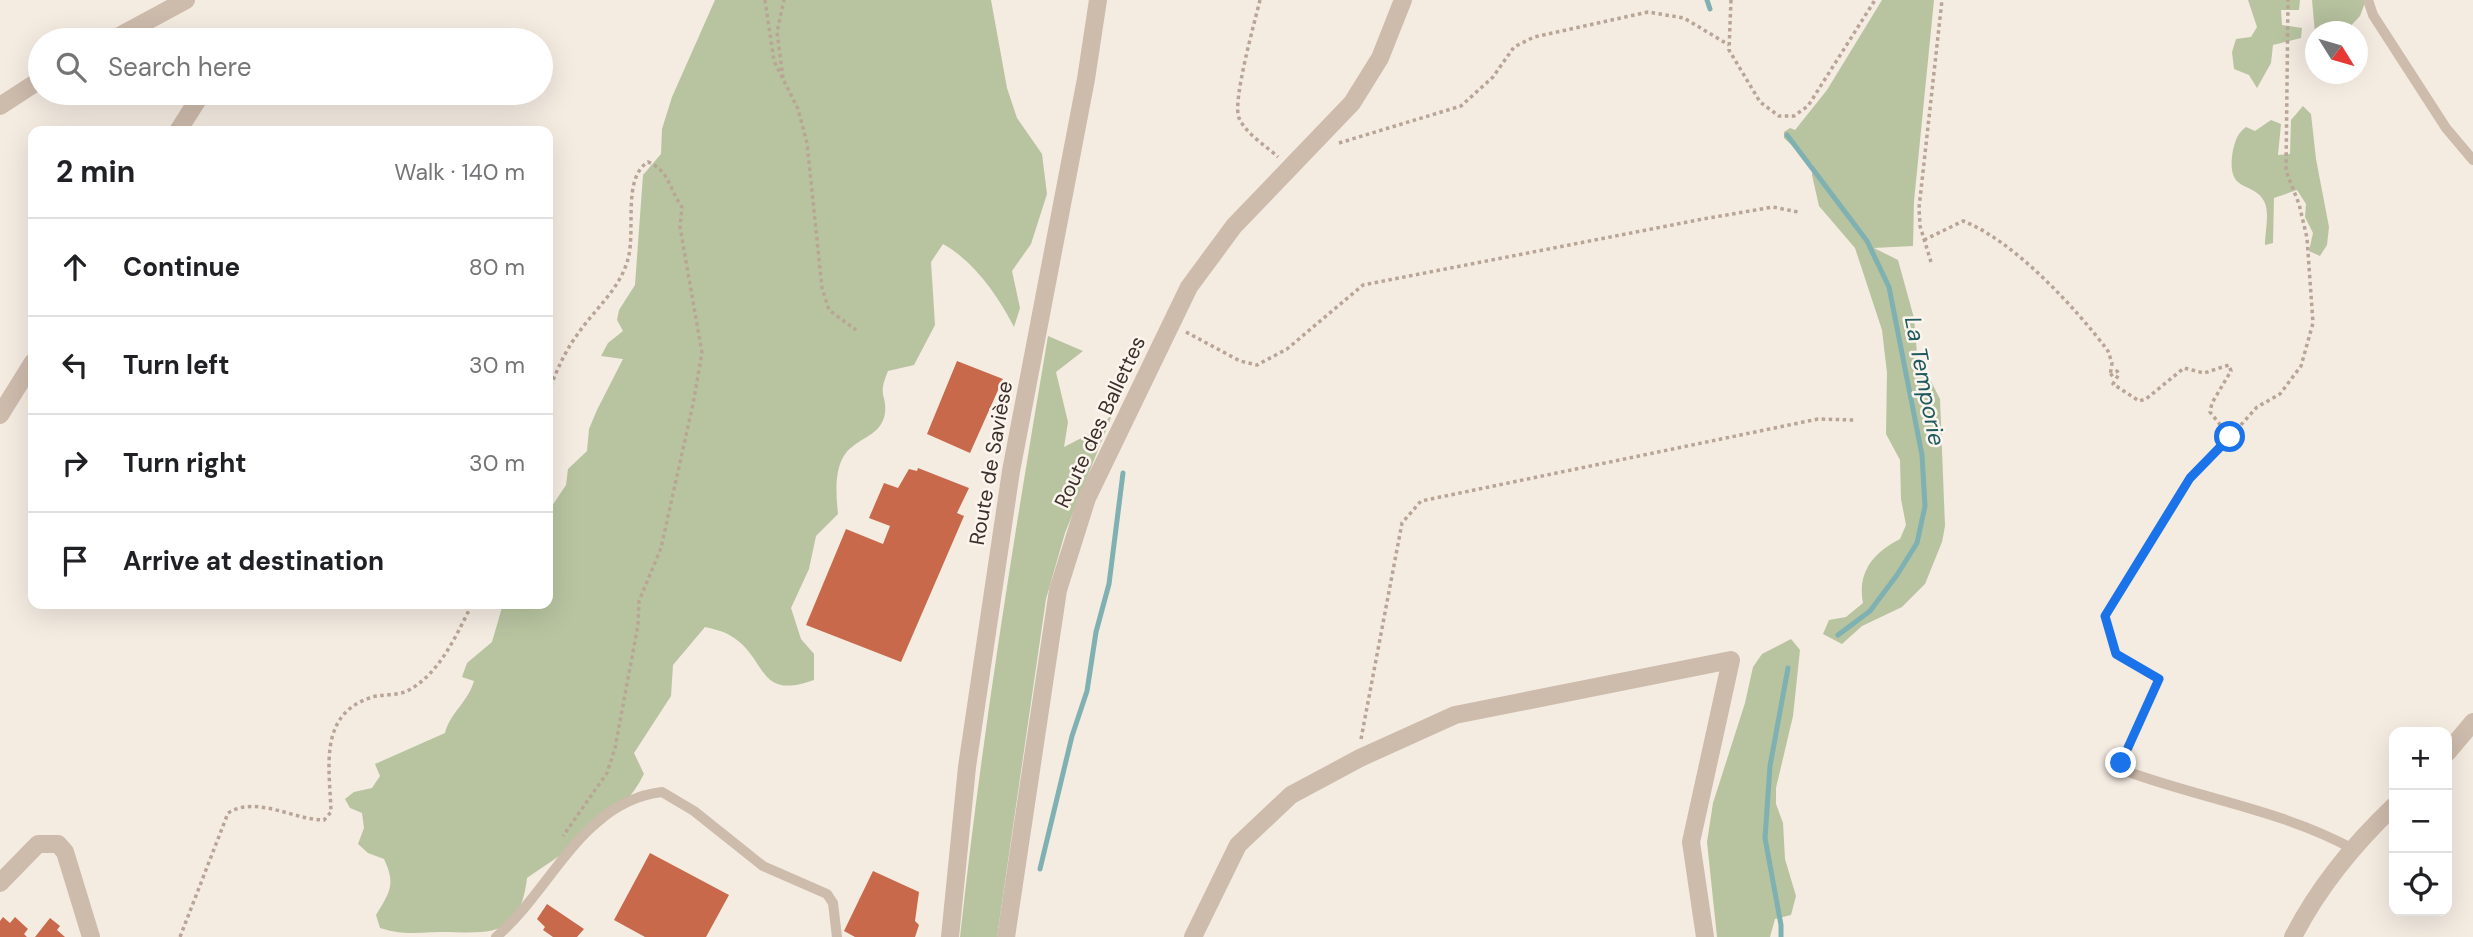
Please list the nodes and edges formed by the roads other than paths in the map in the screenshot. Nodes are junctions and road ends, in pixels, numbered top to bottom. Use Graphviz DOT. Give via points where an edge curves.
graph roads {
  1 [pos="186,0"];
  2 [pos="1098,0"];
  3 [pos="1403,0"];
  4 [pos="2368,0"];
  5 [pos="134,28"];
  6 [pos="28,88"];
  7 [pos="194,105"];
  8 [pos="0,106"];
  9 [pos="181,126"];
  10 [pos="2473,160"];
  11 [pos="28,370"];
  12 [pos="0,415"];
  13 [pos="2473,722"];
  14 [pos="2452,747"];
  15 [pos="2123,770"];
  16 [pos="2389,811"];
  17 [pos="2353,849"];
  18 [pos="0,883"];
  19 [pos="91,937"];
  20 [pos="496,937"];
  21 [pos="837,937"];
  22 [pos="950,937"];
  23 [pos="1006,937"];
  24 [pos="1194,937"];
  25 [pos="1705,937"];
  26 [pos="2293,937"];
  1 -- 5 [label="street"];
  2 -- 22 [label="street, Route de Savièse" via="1011,471 967,767"];
  3 -- 23 [label="street, Route des Ballettes" via="1367,81 1214,251 1189,287 1087,498 1064,564 1052,622"];
  4 -- 10 [label="lane" via="2373,15 2446,128"];
  6 -- 8 [label="street"];
  7 -- 9 [label="street"];
  11 -- 12 [label="street"];
  13 -- 14 [label="street"];
  15 -- 17 [label="lane" via="2319,830"];
  16 -- 17 [label="street"];
  17 -- 26 [label="street" via="2313,898"];
  18 -- 19 [label="street" via="38,844 58,844 65,852"];
  20 -- 21 [label="lane" via="615,806 662,792 694,811 763,866 827,894 834,903"];
  24 -- 25 [label="street" via="1238,845 1291,795 1357,760 1455,715 1731,660 1691,842"];
}
